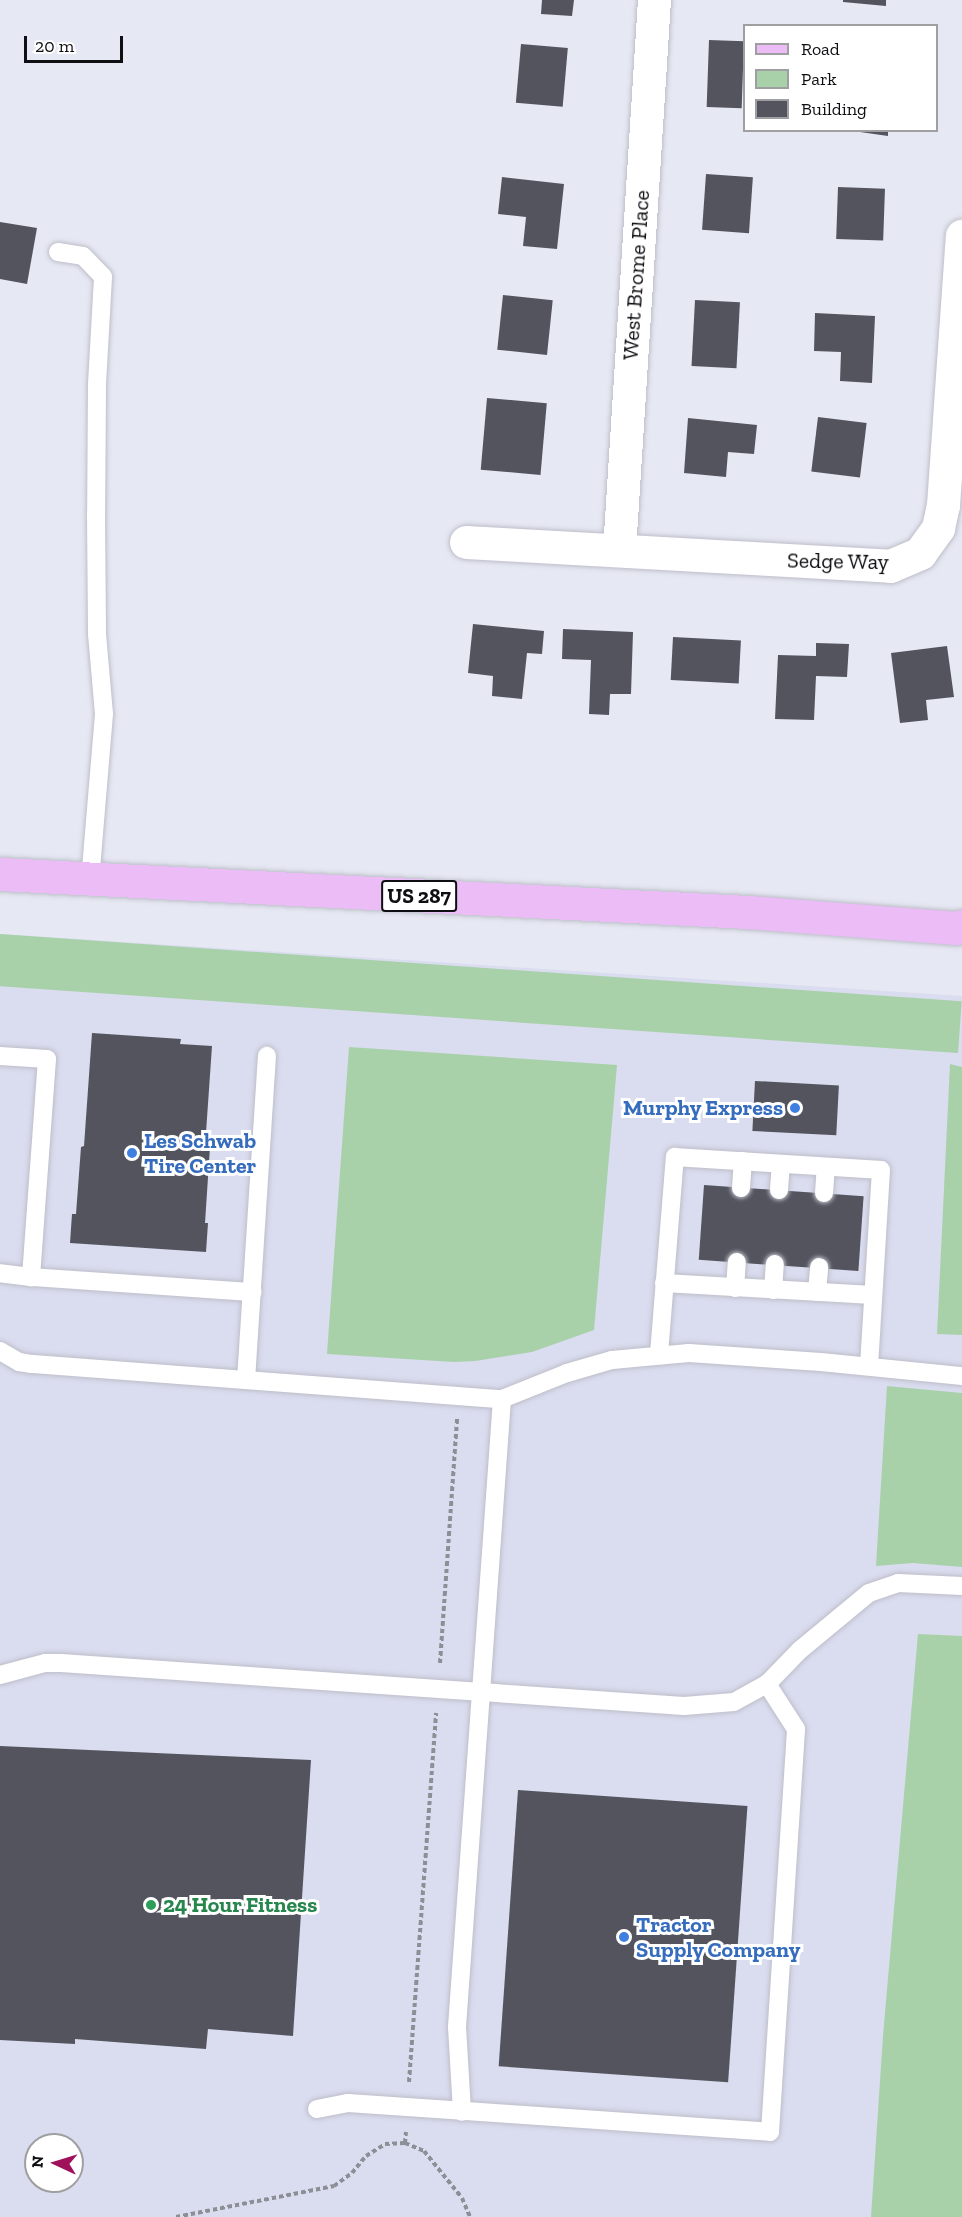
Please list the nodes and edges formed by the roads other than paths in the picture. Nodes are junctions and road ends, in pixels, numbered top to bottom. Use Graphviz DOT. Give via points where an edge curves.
graph roads {
  1 [pos="654,0"];
  2 [pos="962,236"];
  3 [pos="58,252"];
  4 [pos="466,542"];
  5 [pos="619,550"];
  6 [pos="0,874"];
  7 [pos="90,880"];
  8 [pos="960,929"];
  9 [pos="0,1056"];
  10 [pos="267,1056"];
  11 [pos="743,1161"];
  12 [pos="781,1164"];
  13 [pos="826,1167"];
  14 [pos="741,1188"];
  15 [pos="779,1190"];
  16 [pos="824,1192"];
  17 [pos="737,1262"];
  18 [pos="775,1264"];
  19 [pos="819,1267"];
  20 [pos="0,1273"];
  21 [pos="31,1276"];
  22 [pos="664,1283"];
  23 [pos="735,1287"];
  24 [pos="773,1290"];
  25 [pos="252,1292"];
  26 [pos="817,1292"];
  27 [pos="873,1296"];
  28 [pos="0,1351"];
  29 [pos="659,1354"];
  30 [pos="869,1366"];
  31 [pos="962,1376"];
  32 [pos="246,1380"];
  33 [pos="502,1399"];
  34 [pos="962,1586"];
  35 [pos="0,1675"];
  36 [pos="767,1684"];
  37 [pos="480,1690"];
  38 [pos="318,2109"];
  39 [pos="462,2112"];
  1 -- 5 [label="street, West Brome Place"];
  2 -- 5 [label="street, Sedge Way" via="943,505 938,528 920,553 890,566"];
  3 -- 7 [label="lane" via="83,256 104,277 97,386 96,514 97,634 104,714"];
  4 -- 5 [label="street, Sedge Way"];
  6 -- 7 [label="main road, US 287"];
  7 -- 8 [label="main road, US 287" via="748,912"];
  9 -- 21 [label="lane" via="47,1059"];
  10 -- 25 [label="lane"];
  11 -- 12 [label="lane"];
  11 -- 14 [label="lane"];
  11 -- 22 [label="lane" via="675,1157"];
  12 -- 13 [label="lane"];
  12 -- 15 [label="lane"];
  13 -- 16 [label="lane"];
  13 -- 27 [label="lane" via="881,1170"];
  17 -- 23 [label="lane"];
  18 -- 24 [label="lane"];
  19 -- 26 [label="lane"];
  20 -- 21 [label="lane"];
  21 -- 25 [label="lane"];
  22 -- 23 [label="lane"];
  22 -- 29 [label="lane"];
  23 -- 24 [label="lane"];
  24 -- 26 [label="lane"];
  25 -- 32 [label="lane"];
  26 -- 27 [label="lane"];
  27 -- 30 [label="lane"];
  28 -- 32 [label="lane" via="19,1362 32,1364"];
  29 -- 30 [label="lane" via="720,1354"];
  29 -- 33 [label="lane" via="612,1360"];
  30 -- 31 [label="lane"];
  32 -- 33 [label="lane"];
  33 -- 37 [label="lane"];
  34 -- 36 [label="lane" via="898,1582 869,1593 800,1650"];
  35 -- 37 [label="lane" via="61,1663"];
  36 -- 37 [label="lane" via="734,1702 684,1706"];
  36 -- 39 [label="lane" via="796,1729 770,2132"];
  37 -- 39 [label="lane" via="456,2027"];
  38 -- 39 [label="lane" via="348,2103"];
}
